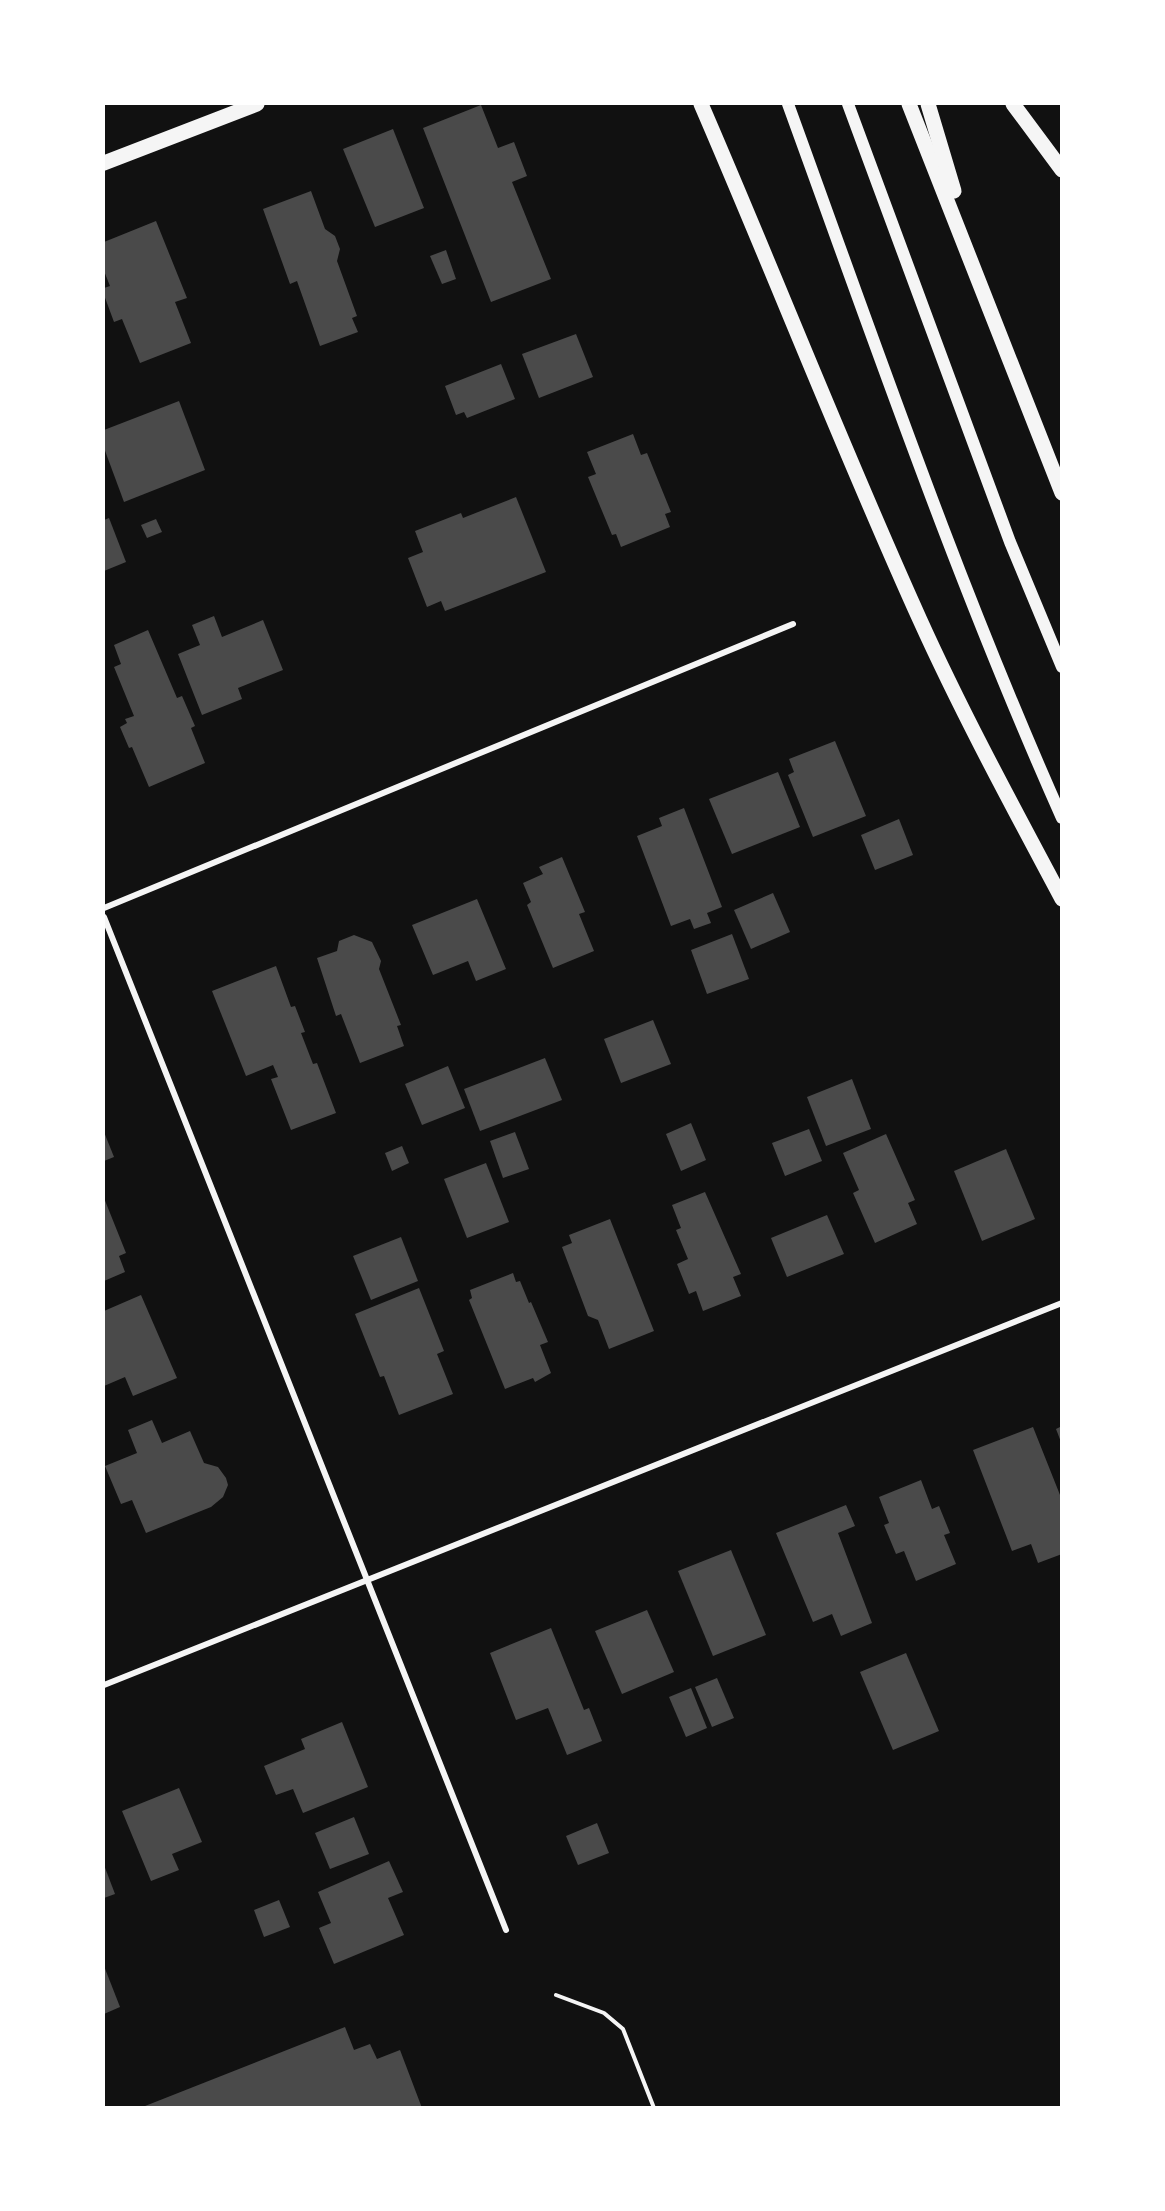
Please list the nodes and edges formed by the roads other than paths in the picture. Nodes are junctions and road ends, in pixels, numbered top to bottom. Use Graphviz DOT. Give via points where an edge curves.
graph roads {
  1 [pos="256,104"];
  2 [pos="700,104"];
  3 [pos="848,104"];
  4 [pos="909,104"];
  5 [pos="928,104"];
  6 [pos="1013,104"];
  7 [pos="790,109"];
  8 [pos="104,163"];
  9 [pos="1062,170"];
  10 [pos="979,277"];
  11 [pos="1062,493"];
  12 [pos="793,624"];
  13 [pos="1062,668"];
  14 [pos="1062,818"];
  15 [pos="1062,899"];
  16 [pos="104,908"];
  17 [pos="104,918"];
  18 [pos="1062,1303"];
  19 [pos="367,1581"];
  20 [pos="104,1685"];
  21 [pos="506,1930"];
  1 -- 8 [label="main road"];
  2 -- 15 [label="main road" via="921,622 982,750"];
  3 -- 13 [label="main road" via="1010,542"];
  4 -- 10 [label="main road"];
  5 -- 10 [label="main road"];
  6 -- 9 [label="main road"];
  7 -- 14 [label="main road" via="957,561"];
  10 -- 11 [label="main road"];
  12 -- 16 [label="street"];
  17 -- 19 [label="street"];
  18 -- 19 [label="street"];
  19 -- 20 [label="street"];
  19 -- 21 [label="street"];
}
